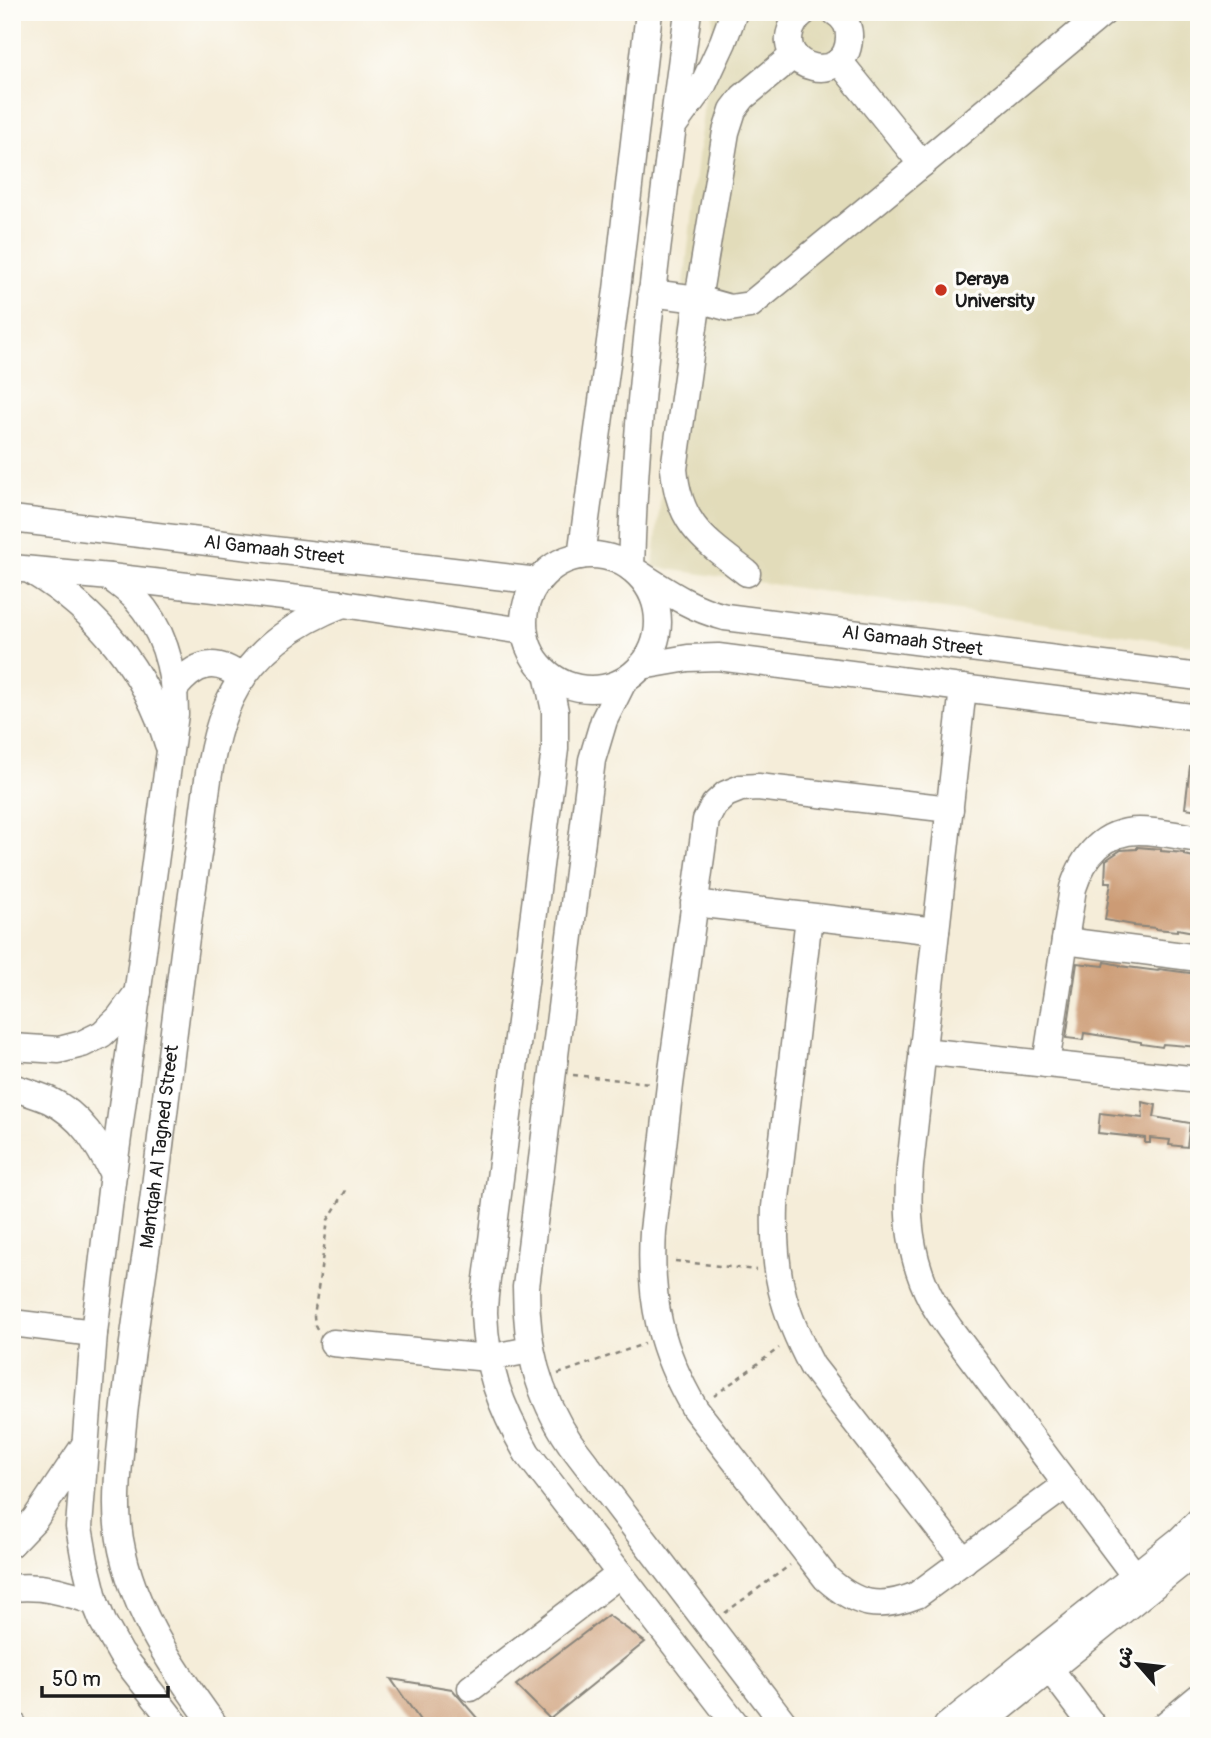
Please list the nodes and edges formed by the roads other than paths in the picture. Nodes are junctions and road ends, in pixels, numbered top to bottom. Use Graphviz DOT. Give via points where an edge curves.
graph roads {
  1 [pos="649,12"];
  2 [pos="688,12"];
  3 [pos="734,12"];
  4 [pos="804,12"];
  5 [pos="1104,12"];
  6 [pos="843,15"];
  7 [pos="794,55"];
  8 [pos="839,61"];
  9 [pos="673,126"];
  10 [pos="922,164"];
  11 [pos="651,293"];
  12 [pos="698,299"];
  13 [pos="12,519"];
  14 [pos="581,556"];
  15 [pos="20,568"];
  16 [pos="634,571"];
  17 [pos="747,573"];
  18 [pos="110,577"];
  19 [pos="538,581"];
  20 [pos="343,604"];
  21 [pos="524,631"];
  22 [pos="547,674"];
  23 [pos="633,674"];
  24 [pos="1199,677"];
  25 [pos="242,678"];
  26 [pos="175,688"];
  27 [pos="963,688"];
  28 [pos="1199,718"];
  29 [pos="170,752"];
  30 [pos="950,809"];
  31 [pos="1199,839"];
  32 [pos="694,904"];
  33 [pos="810,916"];
  34 [pos="936,931"];
  35 [pos="1065,941"];
  36 [pos="1199,958"];
  37 [pos="139,990"];
  38 [pos="12,1047"];
  39 [pos="922,1051"];
  40 [pos="516,1052"];
  41 [pos="553,1064"];
  42 [pos="1046,1064"];
  43 [pos="1199,1080"];
  44 [pos="12,1087"];
  45 [pos="113,1174"];
  46 [pos="12,1323"];
  47 [pos="94,1332"];
  48 [pos="333,1343"];
  49 [pos="530,1350"];
  50 [pos="488,1358"];
  51 [pos="89,1389"];
  52 [pos="126,1394"];
  53 [pos="85,1445"];
  54 [pos="1066,1485"];
  55 [pos="1199,1521"];
  56 [pos="639,1535"];
  57 [pos="12,1543"];
  58 [pos="1199,1549"];
  59 [pos="964,1561"];
  60 [pos="614,1566"];
  61 [pos="1135,1577"];
  62 [pos="12,1588"];
  63 [pos="95,1602"];
  64 [pos="1050,1669"];
  65 [pos="471,1688"];
  66 [pos="1199,1697"];
  67 [pos="177,1726"];
  68 [pos="215,1726"];
  69 [pos="737,1726"];
  70 [pos="786,1726"];
  71 [pos="947,1726"];
  72 [pos="979,1726"];
  73 [pos="1093,1726"];
  74 [pos="1164,1726"];
  1 -- 14 [label="street"];
  2 -- 9 [label="street"];
  3 -- 9 [label="street" via="702,85"];
  4 -- 7 [label="street" via="789,34"];
  5 -- 10 [label="street"];
  6 -- 8 [label="street" via="849,42"];
  7 -- 8 [label="street" via="821,69"];
  7 -- 12 [label="street" via="733,110"];
  8 -- 10 [label="street"];
  9 -- 11 [label="street"];
  10 -- 12 [label="street" via="750,305 730,308"];
  11 -- 12 [label="street"];
  11 -- 16 [label="street" via="635,475"];
  12 -- 17 [label="street" via="676,451 676,486 680,504 699,533"];
  13 -- 19 [label="street, Al Gamaah Street"];
  14 -- 16 [label="street" via="607,557"];
  14 -- 19 [label="street" via="557,564"];
  15 -- 18 [label="street"];
  15 -- 29 [label="street" via="49,581 86,611 118,646 144,685"];
  16 -- 23 [label="street" via="648,587 658,619 652,652"];
  16 -- 24 [label="street, Al Gamaah Street" via="683,602 725,617"];
  18 -- 20 [label="street"];
  18 -- 26 [label="street, Mantqah Al Tagned Street" via="135,598 155,625"];
  19 -- 21 [label="street" via="526,605"];
  20 -- 21 [label="street"];
  20 -- 25 [label="street, Mantqah Al Tagned Street" via="287,632"];
  21 -- 22 [label="street" via="532,654"];
  22 -- 23 [label="street" via="560,683 592,690 608,688"];
  22 -- 40 [label="street" via="556,730"];
  23 -- 27 [label="street, Al Gamaah Street" via="688,658 718,657"];
  23 -- 41 [label="street" via="604,720 592,760"];
  25 -- 26 [label="street" via="224,666 205,665 188,673"];
  25 -- 52 [label="street, Mantqah Al Tagned Street" via="225,709 215,743 188,914"];
  26 -- 29 [label="street, Mantqah Al Tagned Street"];
  27 -- 28 [label="street, Al Gamaah Street"];
  27 -- 30 [label="street"];
  29 -- 37 [label="street, Mantqah Al Tagned Street"];
  30 -- 32 [label="street" via="741,788 726,794 706,820"];
  30 -- 34 [label="street"];
  31 -- 35 [label="street" via="1138,831 1103,842 1079,870"];
  32 -- 33 [label="street"];
  32 -- 59 [label="street" via="651,1258 662,1338 682,1387 806,1553 841,1592 879,1605 899,1602 918,1595"];
  33 -- 34 [label="street"];
  33 -- 59 [label="street" via="775,1207 777,1273 784,1305 812,1366"];
  34 -- 39 [label="street"];
  35 -- 36 [label="street"];
  35 -- 42 [label="street"];
  37 -- 38 [label="street" via="119,1018 82,1044 60,1050"];
  37 -- 45 [label="street, Mantqah Al Tagned Street"];
  39 -- 42 [label="street"];
  39 -- 54 [label="street" via="907,1200 919,1268 950,1329"];
  40 -- 41 [label="street"];
  40 -- 50 [label="street" via="484,1311"];
  41 -- 49 [label="street" via="526,1287"];
  42 -- 43 [label="street"];
  44 -- 45 [label="street" via="67,1110 99,1146"];
  45 -- 47 [label="street, Mantqah Al Tagned Street"];
  46 -- 47 [label="street"];
  47 -- 51 [label="street, Mantqah Al Tagned Street"];
  48 -- 50 [label="street"];
  49 -- 50 [label="street"];
  49 -- 56 [label="street" via="538,1381 560,1428"];
  50 -- 60 [label="street" via="509,1423 527,1453"];
  51 -- 52 [label="street"];
  51 -- 53 [label="street, Mantqah Al Tagned Street"];
  52 -- 68 [label="street, Mantqah Al Tagned Street" via="117,1524 125,1561 156,1639"];
  53 -- 57 [label="street" via="35,1519"];
  53 -- 63 [label="street, Mantqah Al Tagned Street" via="79,1527"];
  54 -- 59 [label="street"];
  54 -- 61 [label="street"];
  55 -- 61 [label="street"];
  56 -- 60 [label="street"];
  56 -- 70 [label="street"];
  58 -- 64 [label="street"];
  60 -- 65 [label="street"];
  60 -- 69 [label="street"];
  61 -- 71 [label="street"];
  62 -- 63 [label="street" via="58,1590"];
  63 -- 67 [label="street, Mantqah Al Tagned Street" via="121,1654"];
  64 -- 72 [label="street"];
  64 -- 73 [label="street"];
  66 -- 74 [label="street"];
}
